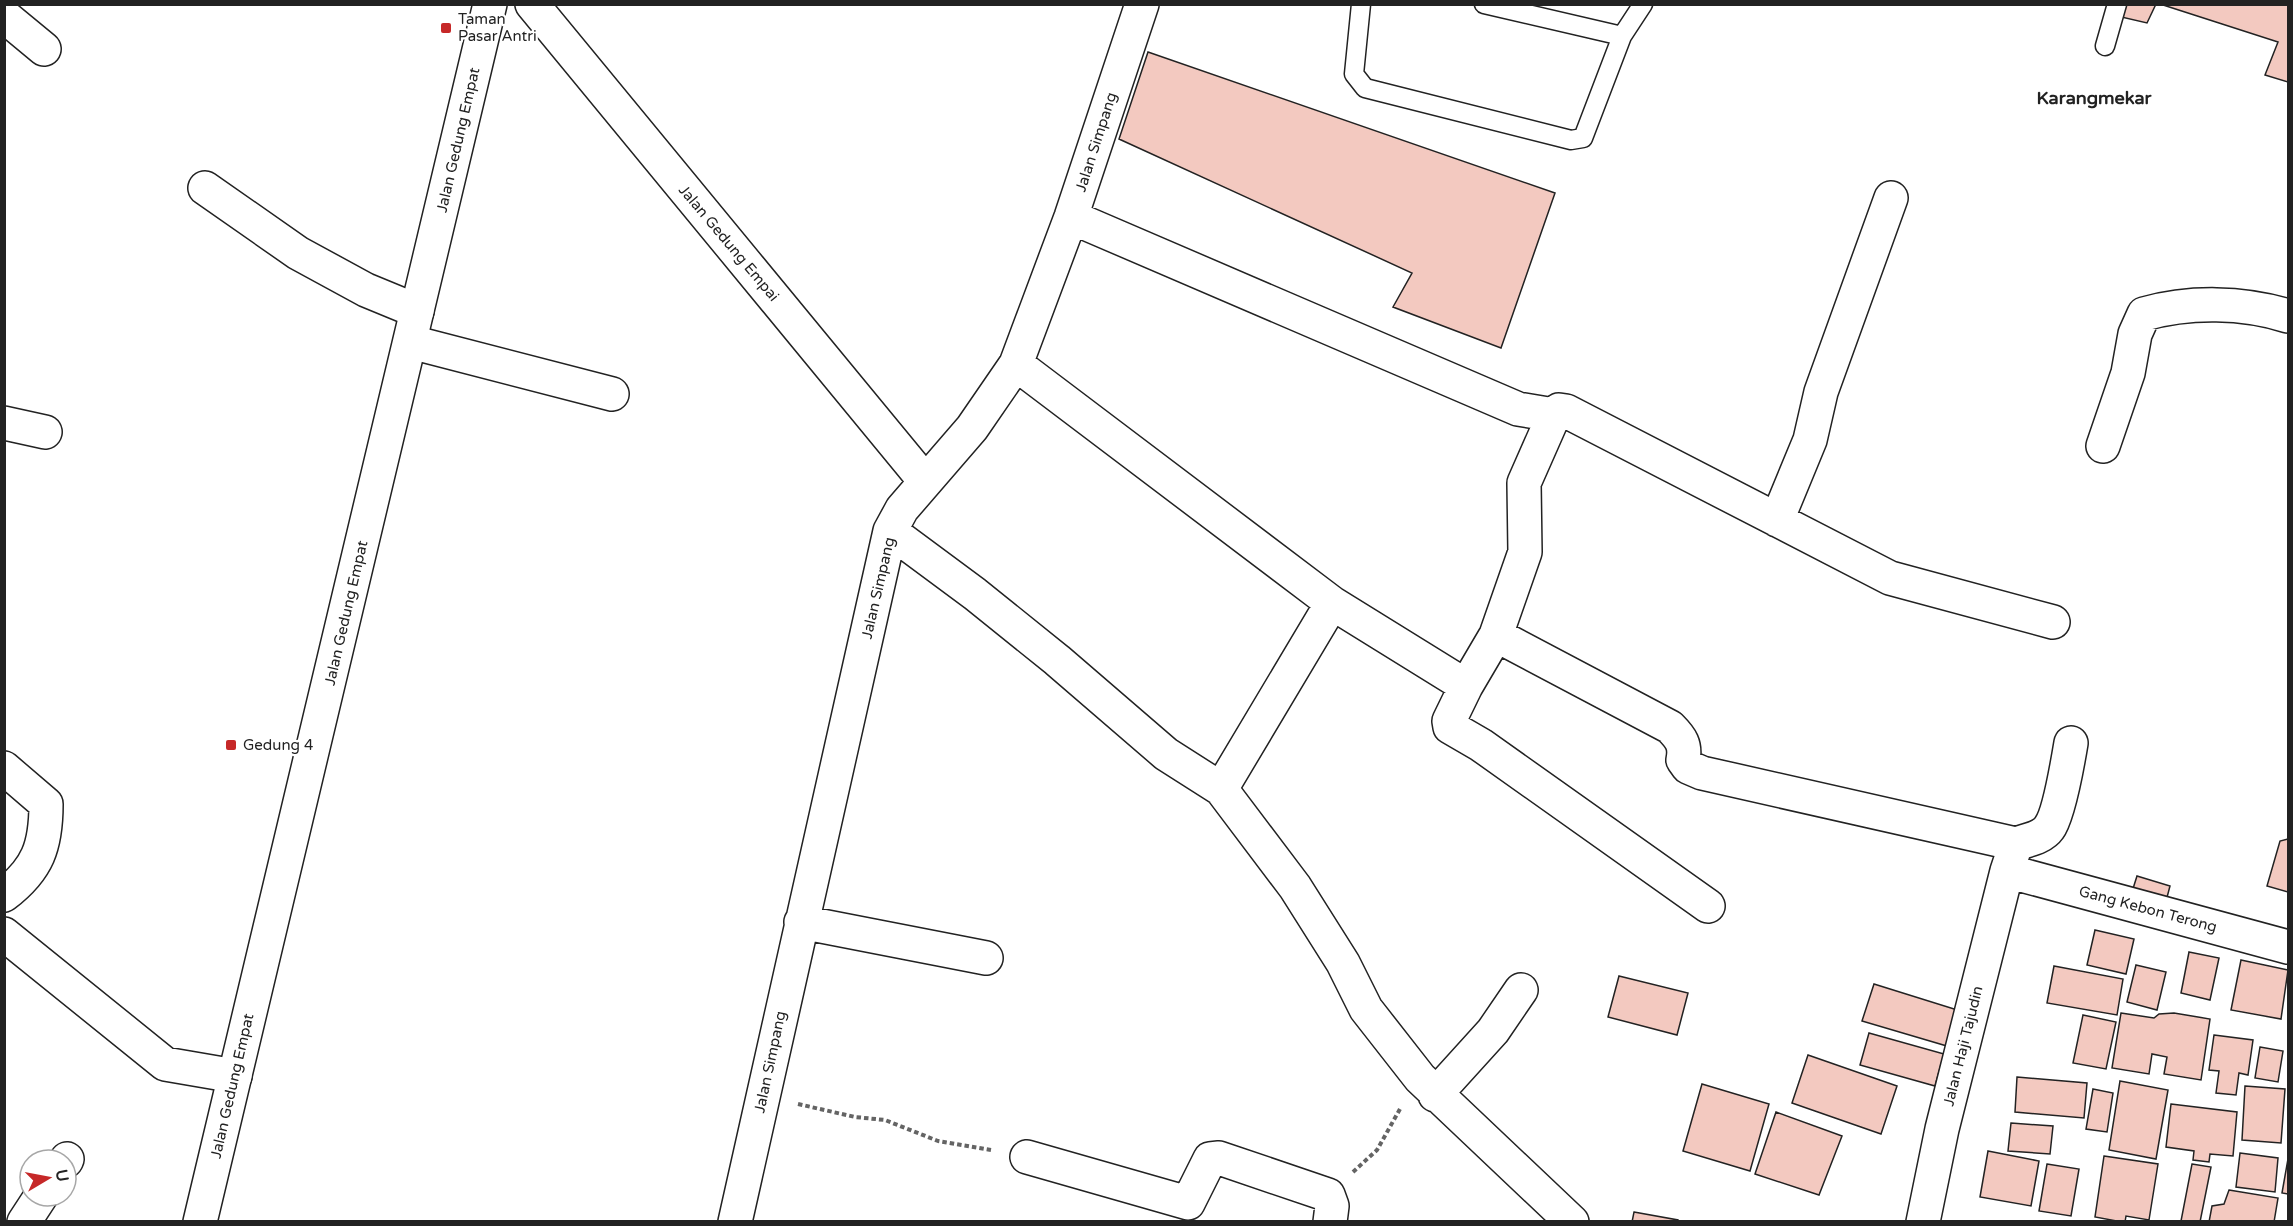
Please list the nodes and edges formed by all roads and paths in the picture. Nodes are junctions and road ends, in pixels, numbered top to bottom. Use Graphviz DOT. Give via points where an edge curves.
graph roads {
  1 [pos="490,4"];
  2 [pos="532,4"];
  3 [pos="1142,4"];
  4 [pos="1361,4"];
  5 [pos="1484,4"];
  6 [pos="1643,4"];
  7 [pos="2117,4"];
  8 [pos="4,16"];
  9 [pos="1622,36"];
  10 [pos="2105,46"];
  11 [pos="44,49"];
  12 [pos="205,188"];
  13 [pos="1891,198"];
  14 [pos="1071,217"];
  15 [pos="2289,316"];
  16 [pos="414,326"];
  17 [pos="1016,364"];
  18 [pos="612,393"];
  19 [pos="1554,415"];
  20 [pos="4,423"];
  21 [pos="45,432"];
  22 [pos="2103,446"];
  23 [pos="925,481"];
  24 [pos="1777,520"];
  25 [pos="890,531"];
  26 [pos="1332,603"];
  27 [pos="2053,622"];
  28 [pos="1496,635"];
  29 [pos="1466,686"];
  30 [pos="2071,743"];
  31 [pos="4,768"];
  32 [pos="1221,789"];
  33 [pos="2011,857"];
  34 [pos="4,895"];
  35 [pos="1708,906"];
  36 [pos="801,922"];
  37 [pos="4,934"];
  38 [pos="2289,947"];
  39 [pos="986,958"];
  40 [pos="1521,990"];
  41 [pos="235,1076"];
  42 [pos="1428,1086"];
  43 [pos="762,1098"];
  44 [pos="1027,1157"];
  45 [pos="33,1208"];
  46 [pos="1329,1208"];
  47 [pos="1185,1212"];
  48 [pos="24,1221"];
  49 [pos="200,1221"];
  50 [pos="735,1221"];
  51 [pos="1572,1221"];
  52 [pos="1923,1221"];
  1 -- 16 [label="street, Jalan Gedung Empat"];
  2 -- 23 [label="street, Jalan Gedung Empai"];
  3 -- 14 [label="street, Jalan Simpang"];
  4 -- 9 [label="lane" via="1354,74 1365,88 1571,140 1582,138"];
  5 -- 9 [label="lane"];
  6 -- 9 [label="lane"];
  7 -- 10 [label="lane"];
  8 -- 11 [label="street"];
  12 -- 16 [label="street" via="298,252 366,290"];
  13 -- 24 [label="street" via="1821,392 1810,440"];
  14 -- 17 [label="street, Jalan Simpang"];
  14 -- 19 [label="street" via="1518,409"];
  15 -- 22 [label="street" via="2262,308 2174,306 2144,314 2134,334 2128,372"];
  16 -- 18 [label="street"];
  16 -- 41 [label="street, Jalan Gedung Empat"];
  17 -- 23 [label="street, Jalan Simpang" via="964,438"];
  17 -- 26 [label="street"];
  19 -- 24 [label="street" via="1559,410 1566,411"];
  19 -- 28 [label="street" via="1524,483 1525,552"];
  20 -- 21 [label="street"];
  23 -- 25 [label="street, Jalan Simpang"];
  24 -- 27 [label="street" via="1890,578"];
  25 -- 32 [label="street" via="984,601 1166,754"];
  25 -- 36 [label="street, Jalan Simpang"];
  26 -- 29 [label="street"];
  26 -- 32 [label="street"];
  28 -- 29 [label="street"];
  28 -- 33 [label="street, Gang Kebon Terong" via="1670,727 1685,749 1683,760 1702,773"];
  29 -- 35 [label="street" via="1449,721 1450,727"];
  30 -- 33 [label="street" via="2050,828"];
  31 -- 34 [label="street" via="46,804 46,833 37,860 21,882"];
  32 -- 42 [label="street" via="1295,887 1343,963 1366,1009"];
  33 -- 38 [label="street, Gang Kebon Terong"];
  33 -- 52 [label="street, Jalan Haji Tajudin" via="1942,1129"];
  36 -- 39 [label="street"];
  36 -- 43 [label="street, Jalan Simpang"];
  37 -- 41 [label="street" via="165,1064"];
  40 -- 42 [label="street" via="1493,1031"];
  41 -- 49 [label="street, Jalan Gedung Empat"];
  42 -- 46 [label="path"];
  42 -- 51 [label="street"];
  43 -- 44 [label="path" via="855,1118 885,1120 938,1141"];
  43 -- 50 [label="street, Jalan Simpang"];
  44 -- 47 [label="street"];
  45 -- 48 [label="street"];
  46 -- 47 [label="street" via="1219,1158 1210,1159"];
}
